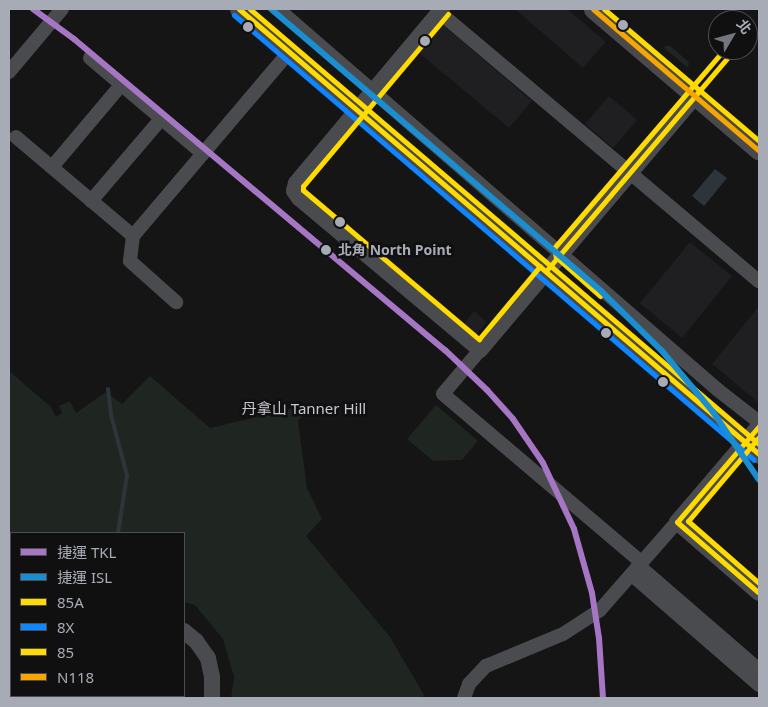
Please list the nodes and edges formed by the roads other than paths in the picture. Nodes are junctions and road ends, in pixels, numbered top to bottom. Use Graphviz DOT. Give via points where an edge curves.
graph roads {
  1 [pos="62,9"];
  2 [pos="239,9"];
  3 [pos="278,9"];
  4 [pos="594,9"];
  5 [pos="440,10"];
  6 [pos="289,52"];
  7 [pos="90,58"];
  8 [pos="9,72"];
  9 [pos="121,85"];
  10 [pos="373,90"];
  11 [pos="696,95"];
  12 [pos="358,110"];
  13 [pos="161,118"];
  14 [pos="16,137"];
  15 [pos="759,151"];
  16 [pos="203,154"];
  17 [pos="52,167"];
  18 [pos="630,173"];
  19 [pos="91,201"];
  20 [pos="133,236"];
  21 [pos="561,252"];
  22 [pos="546,271"];
  23 [pos="759,281"];
  24 [pos="176,302"];
  25 [pos="480,350"];
  26 [pos="759,422"];
  27 [pos="759,426"];
  28 [pos="752,448"];
  29 [pos="677,522"];
  30 [pos="638,568"];
  31 [pos="759,593"];
  32 [pos="185,632"];
  33 [pos="759,670"];
  34 [pos="759,685"];
  35 [pos="212,698"];
  36 [pos="464,698"];
  1 -- 8 [label="street"];
  2 -- 6 [label="main road"];
  3 -- 10 [label="street"];
  4 -- 11 [label="main road"];
  5 -- 10 [label="street"];
  5 -- 18 [label="street"];
  6 -- 12 [label="main road"];
  6 -- 16 [label="street"];
  7 -- 9 [label="street"];
  9 -- 13 [label="street"];
  9 -- 17 [label="street"];
  10 -- 12 [label="street"];
  10 -- 21 [label="street"];
  11 -- 15 [label="main road"];
  11 -- 18 [label="street"];
  12 -- 22 [label="main road"];
  12 -- 25 [label="street" via="296,183 294,191"];
  13 -- 16 [label="street"];
  13 -- 19 [label="street"];
  14 -- 17 [label="street"];
  16 -- 20 [label="street"];
  17 -- 19 [label="street"];
  18 -- 21 [label="street"];
  18 -- 23 [label="street"];
  19 -- 20 [label="street"];
  20 -- 24 [label="street" via="130,261"];
  21 -- 22 [label="street"];
  21 -- 26 [label="street"];
  22 -- 25 [label="street"];
  22 -- 28 [label="main road"];
  25 -- 30 [label="street" via="444,394"];
  27 -- 28 [label="street"];
  28 -- 29 [label="street"];
  29 -- 30 [label="street"];
  29 -- 31 [label="street"];
  30 -- 33 [label="street"];
  30 -- 34 [label="street"];
  30 -- 36 [label="street" via="600,610 576,627 486,666 469,684"];
  32 -- 35 [label="street" via="208,658"];
}
